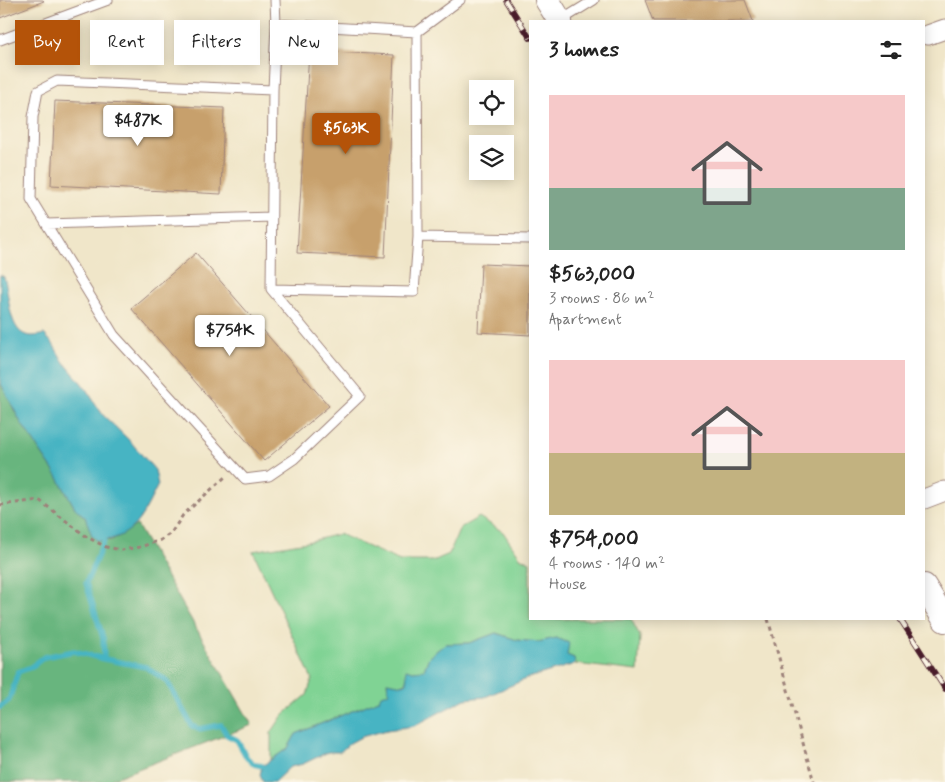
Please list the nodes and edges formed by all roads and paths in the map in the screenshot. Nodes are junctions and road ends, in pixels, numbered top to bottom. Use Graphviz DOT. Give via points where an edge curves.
graph roads {
  1 [pos="108,0"];
  2 [pos="275,0"];
  3 [pos="460,0"];
  4 [pos="547,0"];
  5 [pos="594,0"];
  6 [pos="276,20"];
  7 [pos="559,20"];
  8 [pos="562,20"];
  9 [pos="338,28"];
  10 [pos="417,32"];
  11 [pos="0,40"];
  12 [pos="274,65"];
  13 [pos="273,90"];
  14 [pos="271,217"];
  15 [pos="46,224"];
  16 [pos="418,237"];
  17 [pos="529,239"];
  18 [pos="271,289"];
  19 [pos="235,468"];
  20 [pos="945,491"];
  21 [pos="925,499"];
  22 [pos="0,505"];
  23 [pos="925,588"];
  24 [pos="768,620"];
  25 [pos="945,620"];
  26 [pos="814,782"];
  1 -- 11 [label="lane"];
  2 -- 6 [label="lane"];
  3 -- 10 [label="lane"];
  4 -- 7 [label="street"];
  5 -- 8 [label="lane"];
  9 -- 10 [label="lane"];
  10 -- 16 [label="lane"];
  12 -- 13 [label="lane"];
  13 -- 14 [label="lane"];
  13 -- 15 [label="lane" via="57,81 38,91 33,117 31,199"];
  14 -- 15 [label="lane"];
  14 -- 18 [label="lane"];
  15 -- 19 [label="lane" via="114,335"];
  16 -- 17 [label="lane"];
  16 -- 18 [label="lane" via="414,292"];
  18 -- 19 [label="lane" via="360,396 294,459 270,476 246,479"];
  19 -- 22 [label="path" via="183,515 171,533 140,548 122,550 106,547 87,537 39,500"];
  20 -- 21 [label="street"];
  23 -- 25 [label="street"];
  24 -- 26 [label="path"];
}
